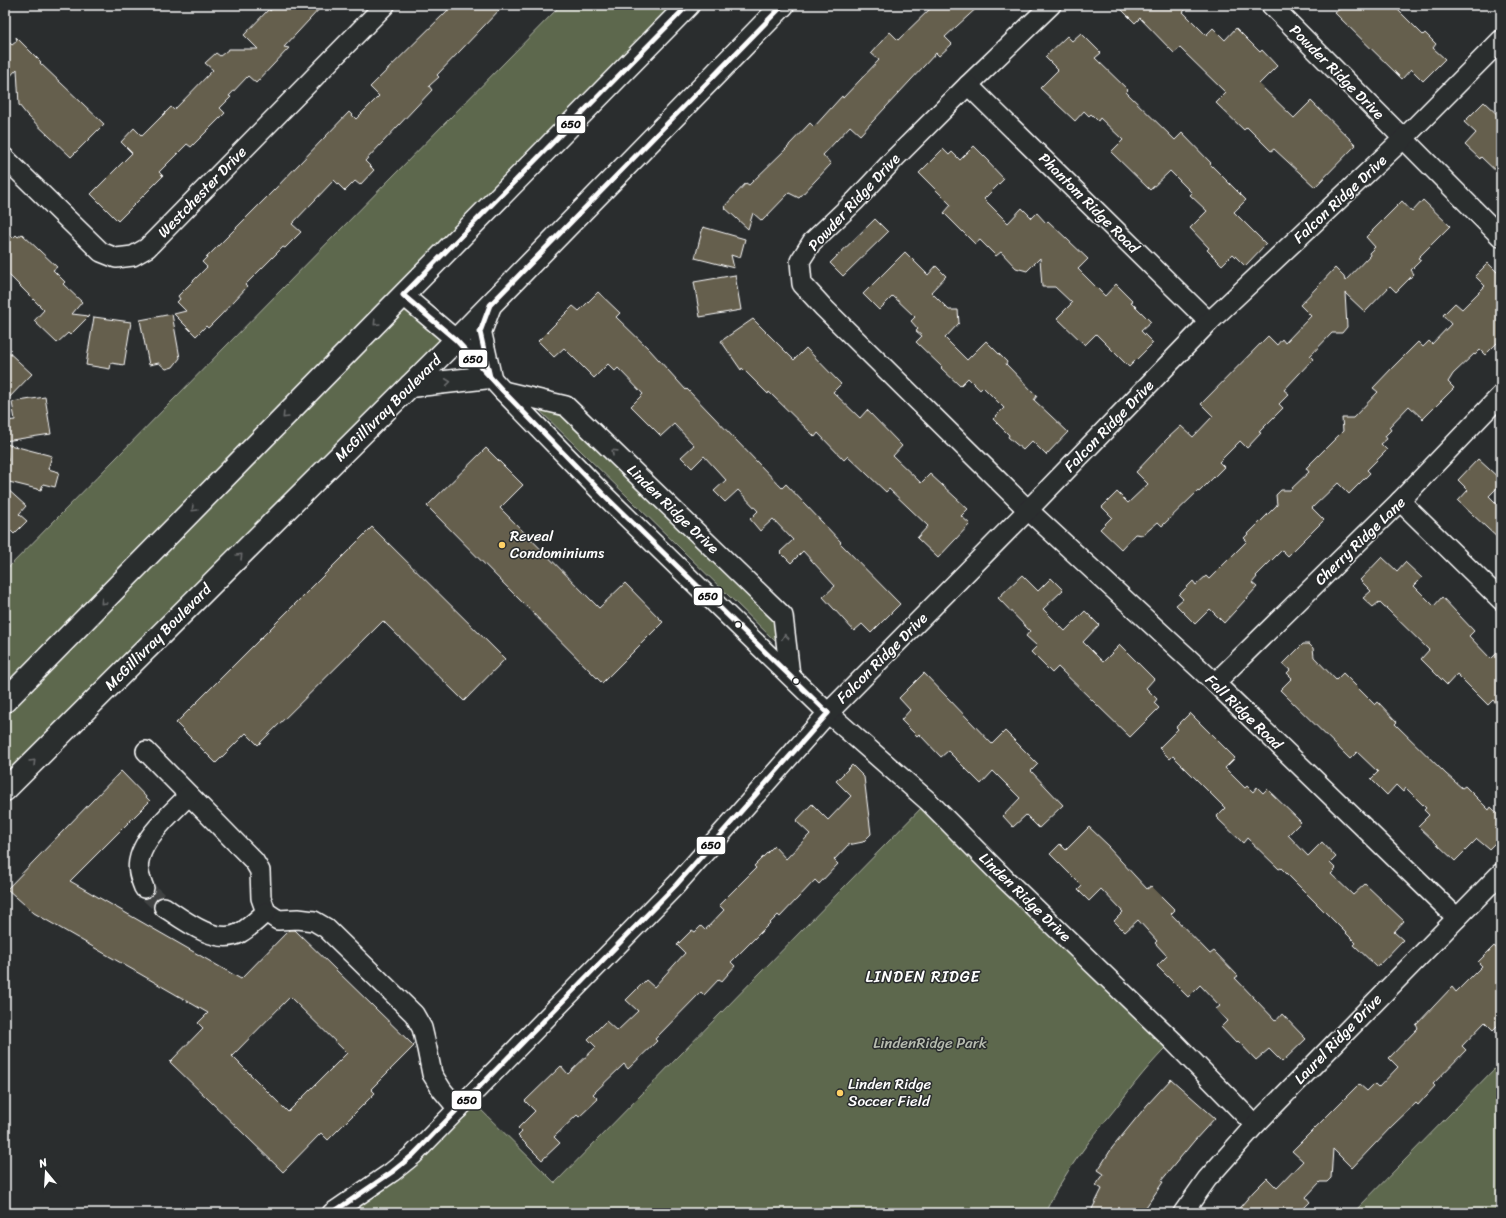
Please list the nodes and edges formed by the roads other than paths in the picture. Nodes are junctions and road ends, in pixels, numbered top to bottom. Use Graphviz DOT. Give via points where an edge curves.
graph roads {
  1 [pos="386,5"];
  2 [pos="688,5"];
  3 [pos="783,5"];
  4 [pos="1050,5"];
  5 [pos="1270,5"];
  6 [pos="1501,40"];
  7 [pos="968,85"];
  8 [pos="1403,139"];
  9 [pos="5,158"];
  10 [pos="1501,237"];
  11 [pos="403,295"];
  12 [pos="490,305"];
  13 [pos="1209,322"];
  14 [pos="456,340"];
  15 [pos="496,384"];
  16 [pos="410,386"];
  17 [pos="1501,395"];
  18 [pos="1400,501"];
  19 [pos="1028,510"];
  20 [pos="1501,600"];
  21 [pos="790,675"];
  22 [pos="1214,683"];
  23 [pos="5,701"];
  24 [pos="828,713"];
  25 [pos="146,751"];
  26 [pos="5,790"];
  27 [pos="189,795"];
  28 [pos="1501,873"];
  29 [pos="144,888"];
  30 [pos="164,907"];
  31 [pos="266,912"];
  32 [pos="1457,918"];
  33 [pos="458,1108"];
  34 [pos="1254,1125"];
  35 [pos="332,1213"];
  36 [pos="1183,1213"];
  1 -- 9 [label="street, Westchester Drive" via="147,248 133,256 116,258 101,252"];
  2 -- 11 [label="main road"];
  3 -- 12 [label="main road, McGillivray Boulevard"];
  4 -- 7 [label="street, Powder Ridge Drive"];
  5 -- 8 [label="street, Powder Ridge Drive"];
  6 -- 8 [label="street, Falcon Ridge Drive"];
  7 -- 13 [label="street, Phantom Ridge Road"];
  7 -- 19 [label="street, Powder Ridge Drive" via="812,242 800,262 802,284"];
  8 -- 10 [label="street, Powder Ridge Drive"];
  8 -- 13 [label="street, Falcon Ridge Drive"];
  11 -- 14 [label="street, Linden Ridge Drive"];
  11 -- 23 [label="main road, one-way"];
  12 -- 14 [label="main road, McGillivray Boulevard"];
  12 -- 15 [label="main road" via="480,332"];
  13 -- 19 [label="street, Falcon Ridge Drive"];
  14 -- 15 [label="street, Linden Ridge Drive"];
  14 -- 16 [label="main road, McGillivray Boulevard"];
  16 -- 15 [label="main road, one-way"];
  15 -- 21 [label="street, Linden Ridge Drive" via="604,496"];
  21 -- 15 [label="street, Linden Ridge Drive, one-way" via="783,616 566,406"];
  26 -- 16 [label="main road, McGillivray Boulevard, one-way"];
  17 -- 18 [label="street, Cherry Ridge Lane"];
  18 -- 20 [label="street"];
  18 -- 22 [label="street, Cherry Ridge Lane"];
  19 -- 22 [label="street, Fall Ridge Road"];
  19 -- 24 [label="street, Falcon Ridge Drive"];
  21 -- 24 [label="street, Linden Ridge Drive"];
  22 -- 32 [label="street, Fall Ridge Road"];
  24 -- 33 [label="street, Falcon Ridge Drive" via="676,885"];
  24 -- 34 [label="street, Linden Ridge Drive" via="928,801 1173,1041"];
  25 -- 27 [label="street"];
  27 -- 29 [label="street" via="149,838 140,856 139,872"];
  27 -- 31 [label="street" via="254,861 260,871 261,898"];
  28 -- 32 [label="street, Laurel Ridge Drive"];
  30 -- 31 [label="street" via="195,927 220,937 239,934"];
  31 -- 33 [label="street" via="278,920 314,921 326,928 414,1014 422,1028 432,1074"];
  32 -- 34 [label="street, Laurel Ridge Drive"];
  33 -- 35 [label="street, Falcon Ridge Drive" via="413,1155"];
  34 -- 36 [label="street, Laurel Ridge Drive" via="1207,1179"];
}
